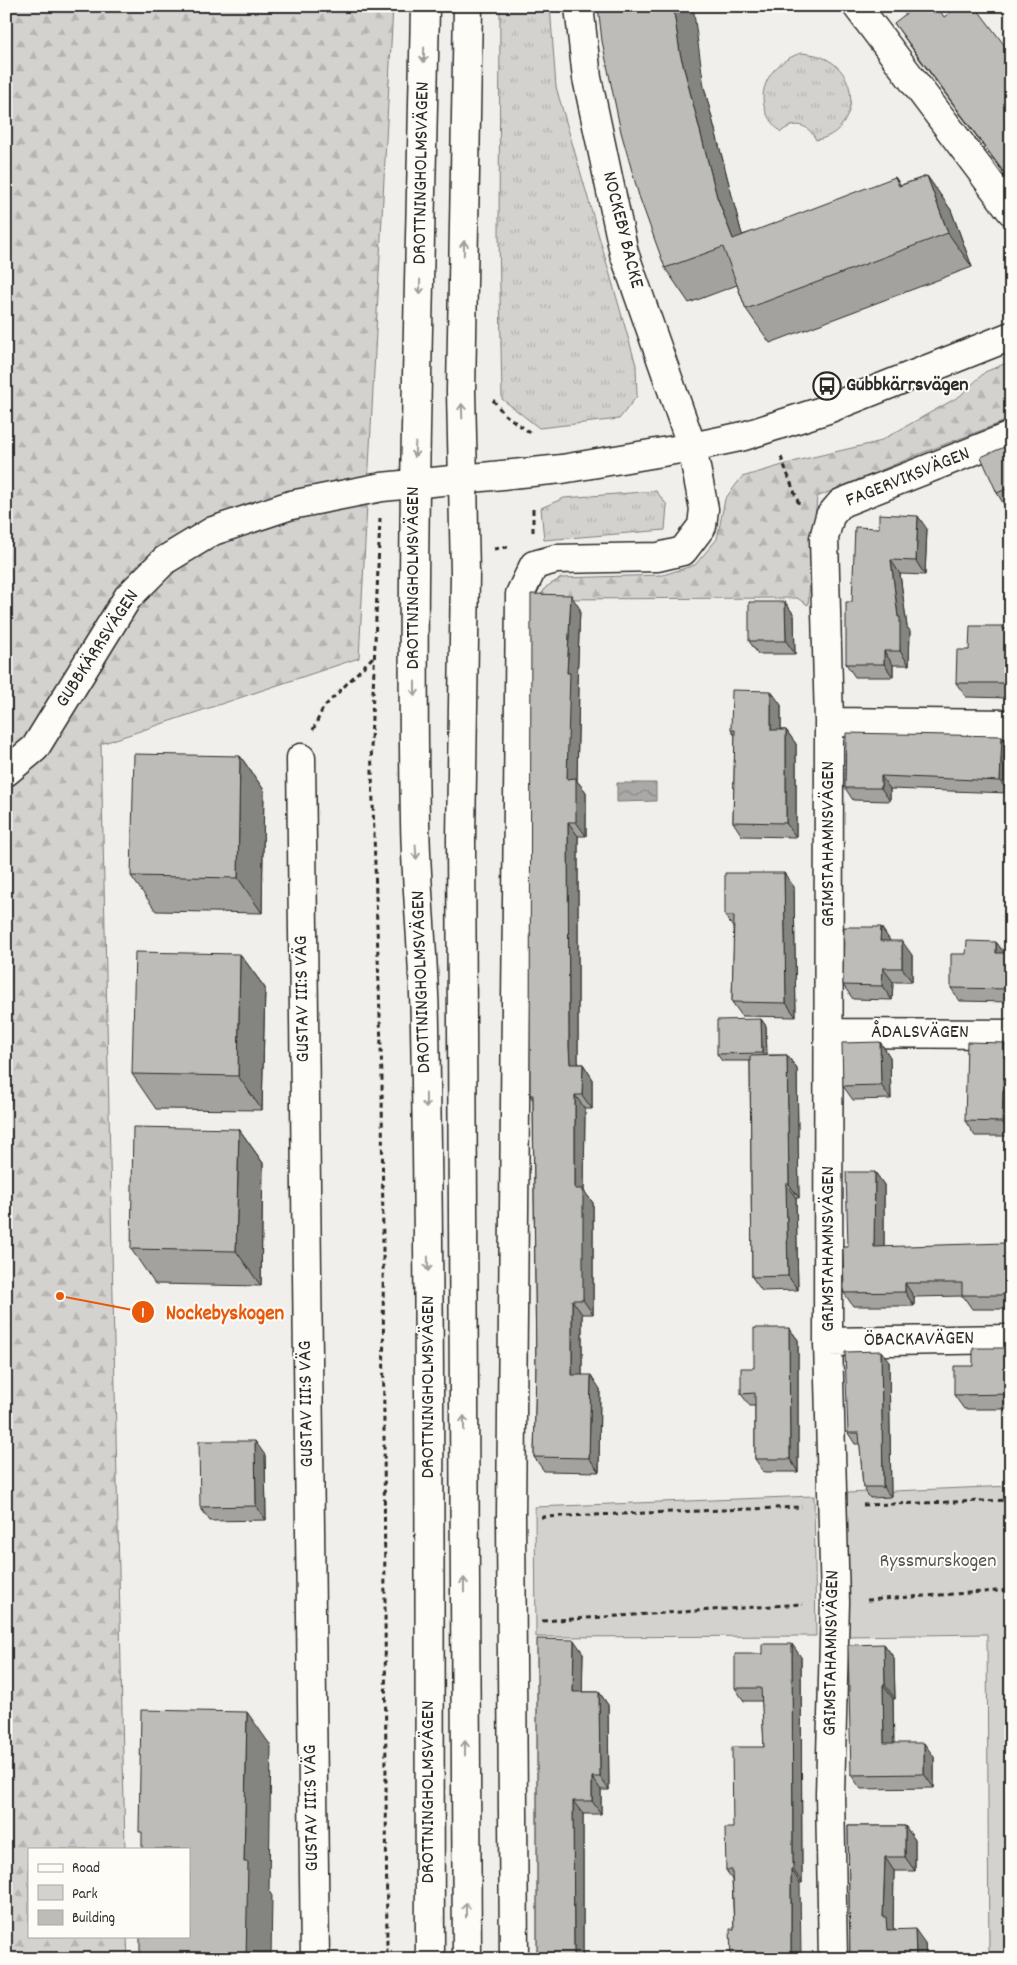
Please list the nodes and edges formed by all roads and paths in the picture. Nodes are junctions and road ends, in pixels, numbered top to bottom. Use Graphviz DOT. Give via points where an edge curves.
graph roads {
  1 [pos="425,6"];
  2 [pos="468,6"];
  3 [pos="579,6"];
  4 [pos="857,6"];
  5 [pos="1011,211"];
  6 [pos="1011,336"];
  7 [pos="492,399"];
  8 [pos="771,428"];
  9 [pos="532,434"];
  10 [pos="1011,436"];
  11 [pos="692,448"];
  12 [pos="464,477"];
  13 [pos="414,483"];
  14 [pos="532,509"];
  15 [pos="533,536"];
  16 [pos="824,538"];
  17 [pos="378,554"];
  18 [pos="374,656"];
  19 [pos="829,722"];
  20 [pos="1011,724"];
  21 [pos="301,758"];
  22 [pos="6,772"];
  23 [pos="829,1033"];
  24 [pos="1011,1034"];
  25 [pos="1011,1339"];
  26 [pos="828,1342"];
  27 [pos="1011,1500"];
  28 [pos="832,1506"];
  29 [pos="511,1518"];
  30 [pos="1011,1590"];
  31 [pos="834,1602"];
  32 [pos="513,1623"];
  33 [pos="314,1959"];
  34 [pos="388,1959"];
  35 [pos="430,1959"];
  36 [pos="467,1959"];
  37 [pos="514,1959"];
  38 [pos="833,1959"];
  1 -- 13 [label="street, DROTTNINGHOLMSVÄGEN, one-way"];
  12 -- 2 [label="street, DROTTNINGHOLMSVÄGEN, one-way" via="461,391"];
  3 -- 11 [label="street, NOCKEBY BACKE" via="587,78 624,253"];
  4 -- 5 [label="street"];
  6 -- 8 [label="street, GUBBKÄRRSVÄGEN" via="825,410"];
  7 -- 9 [label="path" via="504,414"];
  8 -- 11 [label="street, GUBBKÄRRSVÄGEN"];
  8 -- 16 [label="path" via="806,523"];
  10 -- 16 [label="street, FAGERVIKSVÄGEN" via="841,503 830,516"];
  11 -- 12 [label="street, GUBBKÄRRSVÄGEN" via="562,469"];
  11 -- 29 [label="street" via="704,509 702,526 683,551 658,557 556,558 534,565 520,594"];
  12 -- 13 [label="street, GUBBKÄRRSVÄGEN"];
  36 -- 12 [label="street, DROTTNINGHOLMSVÄGEN, one-way" via="461,849"];
  13 -- 22 [label="street, GUBBKÄRRSVÄGEN" via="291,505 213,530 166,560 128,597 35,748"];
  13 -- 35 [label="street, DROTTNINGHOLMSVÄGEN, one-way" via="415,824 425,1019 428,1287"];
  14 -- 15 [label="path"];
  16 -- 19 [label="street, GRIMSTAHAMNSVÄGEN"];
  17 -- 18 [label="path, DROTTNINGHOLMSVÄGEN"];
  18 -- 21 [label="path" via="323,708"];
  18 -- 34 [label="path, DROTTNINGHOLMSVÄGEN" via="371,742 382,1078"];
  19 -- 20 [label="street"];
  19 -- 23 [label="street, GRIMSTAHAMNSVÄGEN"];
  21 -- 33 [label="street, GUSTAV III:S VÄG"];
  23 -- 24 [label="street, ÅDALSVÄGEN"];
  23 -- 26 [label="street, GRIMSTAHAMNSVÄGEN"];
  25 -- 26 [label="street, ÖBACKAVÄGEN"];
  26 -- 28 [label="street, GRIMSTAHAMNSVÄGEN"];
  27 -- 28 [label="path"];
  28 -- 29 [label="path"];
  28 -- 31 [label="street, GRIMSTAHAMNSVÄGEN"];
  29 -- 32 [label="street"];
  30 -- 31 [label="path"];
  31 -- 32 [label="path"];
  31 -- 38 [label="street, GRIMSTAHAMNSVÄGEN" via="830,1794"];
  32 -- 37 [label="street"];
}
